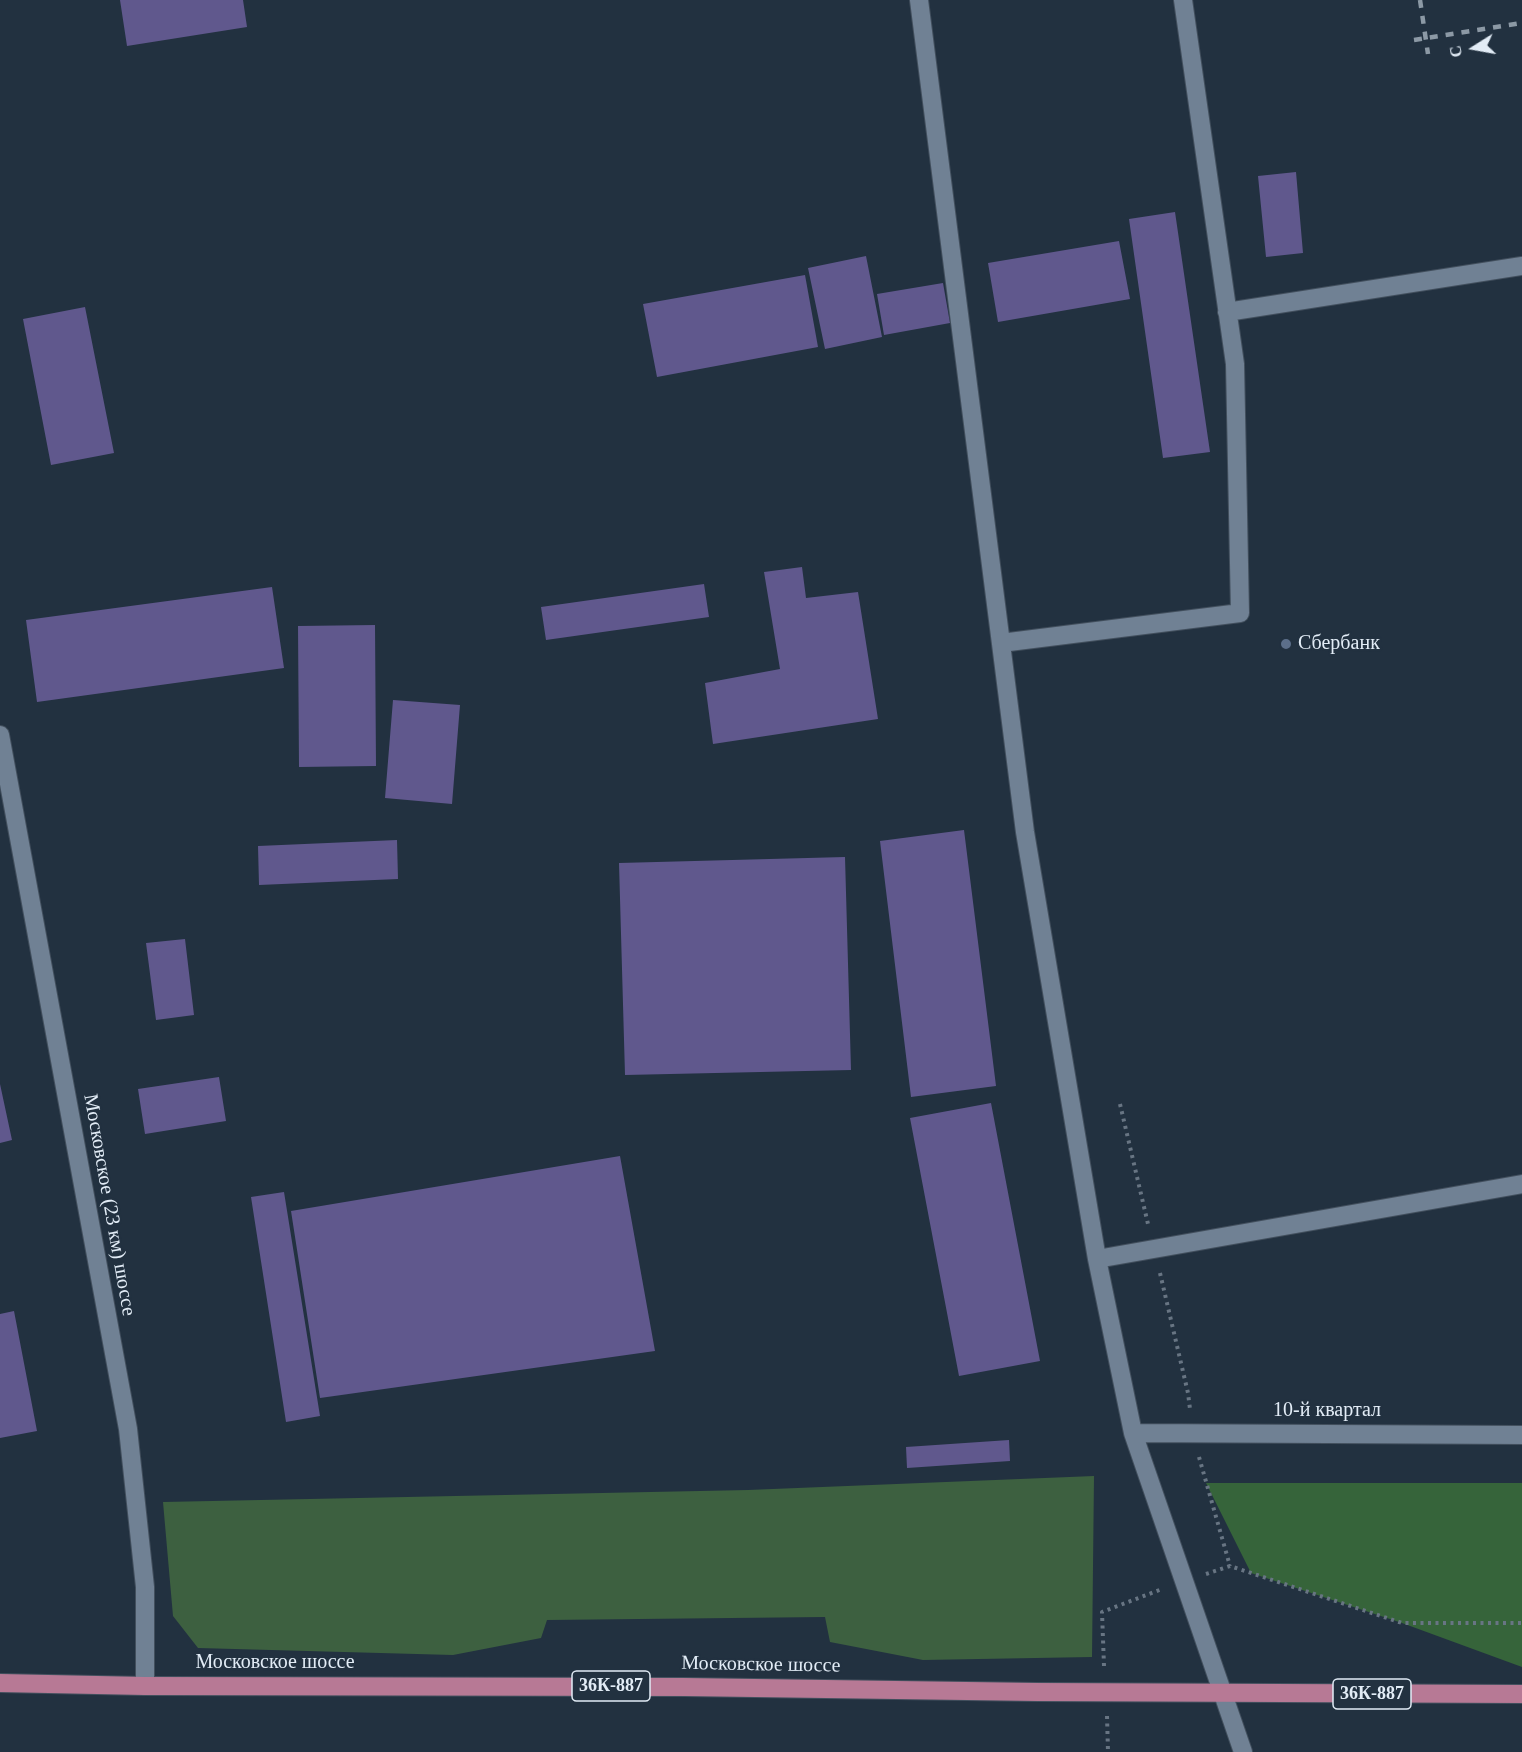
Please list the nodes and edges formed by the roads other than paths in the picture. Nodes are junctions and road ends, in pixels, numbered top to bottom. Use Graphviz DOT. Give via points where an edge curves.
graph roads {
  1 [pos="920,0"];
  2 [pos="1183,0"];
  3 [pos="1522,266"];
  4 [pos="1227,312"];
  5 [pos="1001,643"];
  6 [pos="0,735"];
  7 [pos="1522,1184"];
  8 [pos="1097,1258"];
  9 [pos="1133,1433"];
  10 [pos="1522,1435"];
  11 [pos="0,1683"];
  12 [pos="145,1686"];
  13 [pos="1222,1693"];
  14 [pos="1522,1694"];
  15 [pos="1243,1752"];
  1 -- 5 [label="street"];
  2 -- 4 [label="street"];
  3 -- 4 [label="street"];
  4 -- 5 [label="street" via="1235,371 1240,613"];
  5 -- 8 [label="street" via="1025,832"];
  6 -- 12 [label="street, Московское (23 км) шоссе" via="128,1429 145,1587"];
  7 -- 8 [label="street"];
  8 -- 9 [label="street"];
  9 -- 10 [label="street, 10-й квартал"];
  9 -- 13 [label="street"];
  11 -- 12 [label="main road, Московское шоссе / 36К-887"];
  12 -- 13 [label="main road, Московское шоссе / 36К-887"];
  13 -- 14 [label="main road, Московское шоссе / 36К-887"];
  13 -- 15 [label="street"];
}
